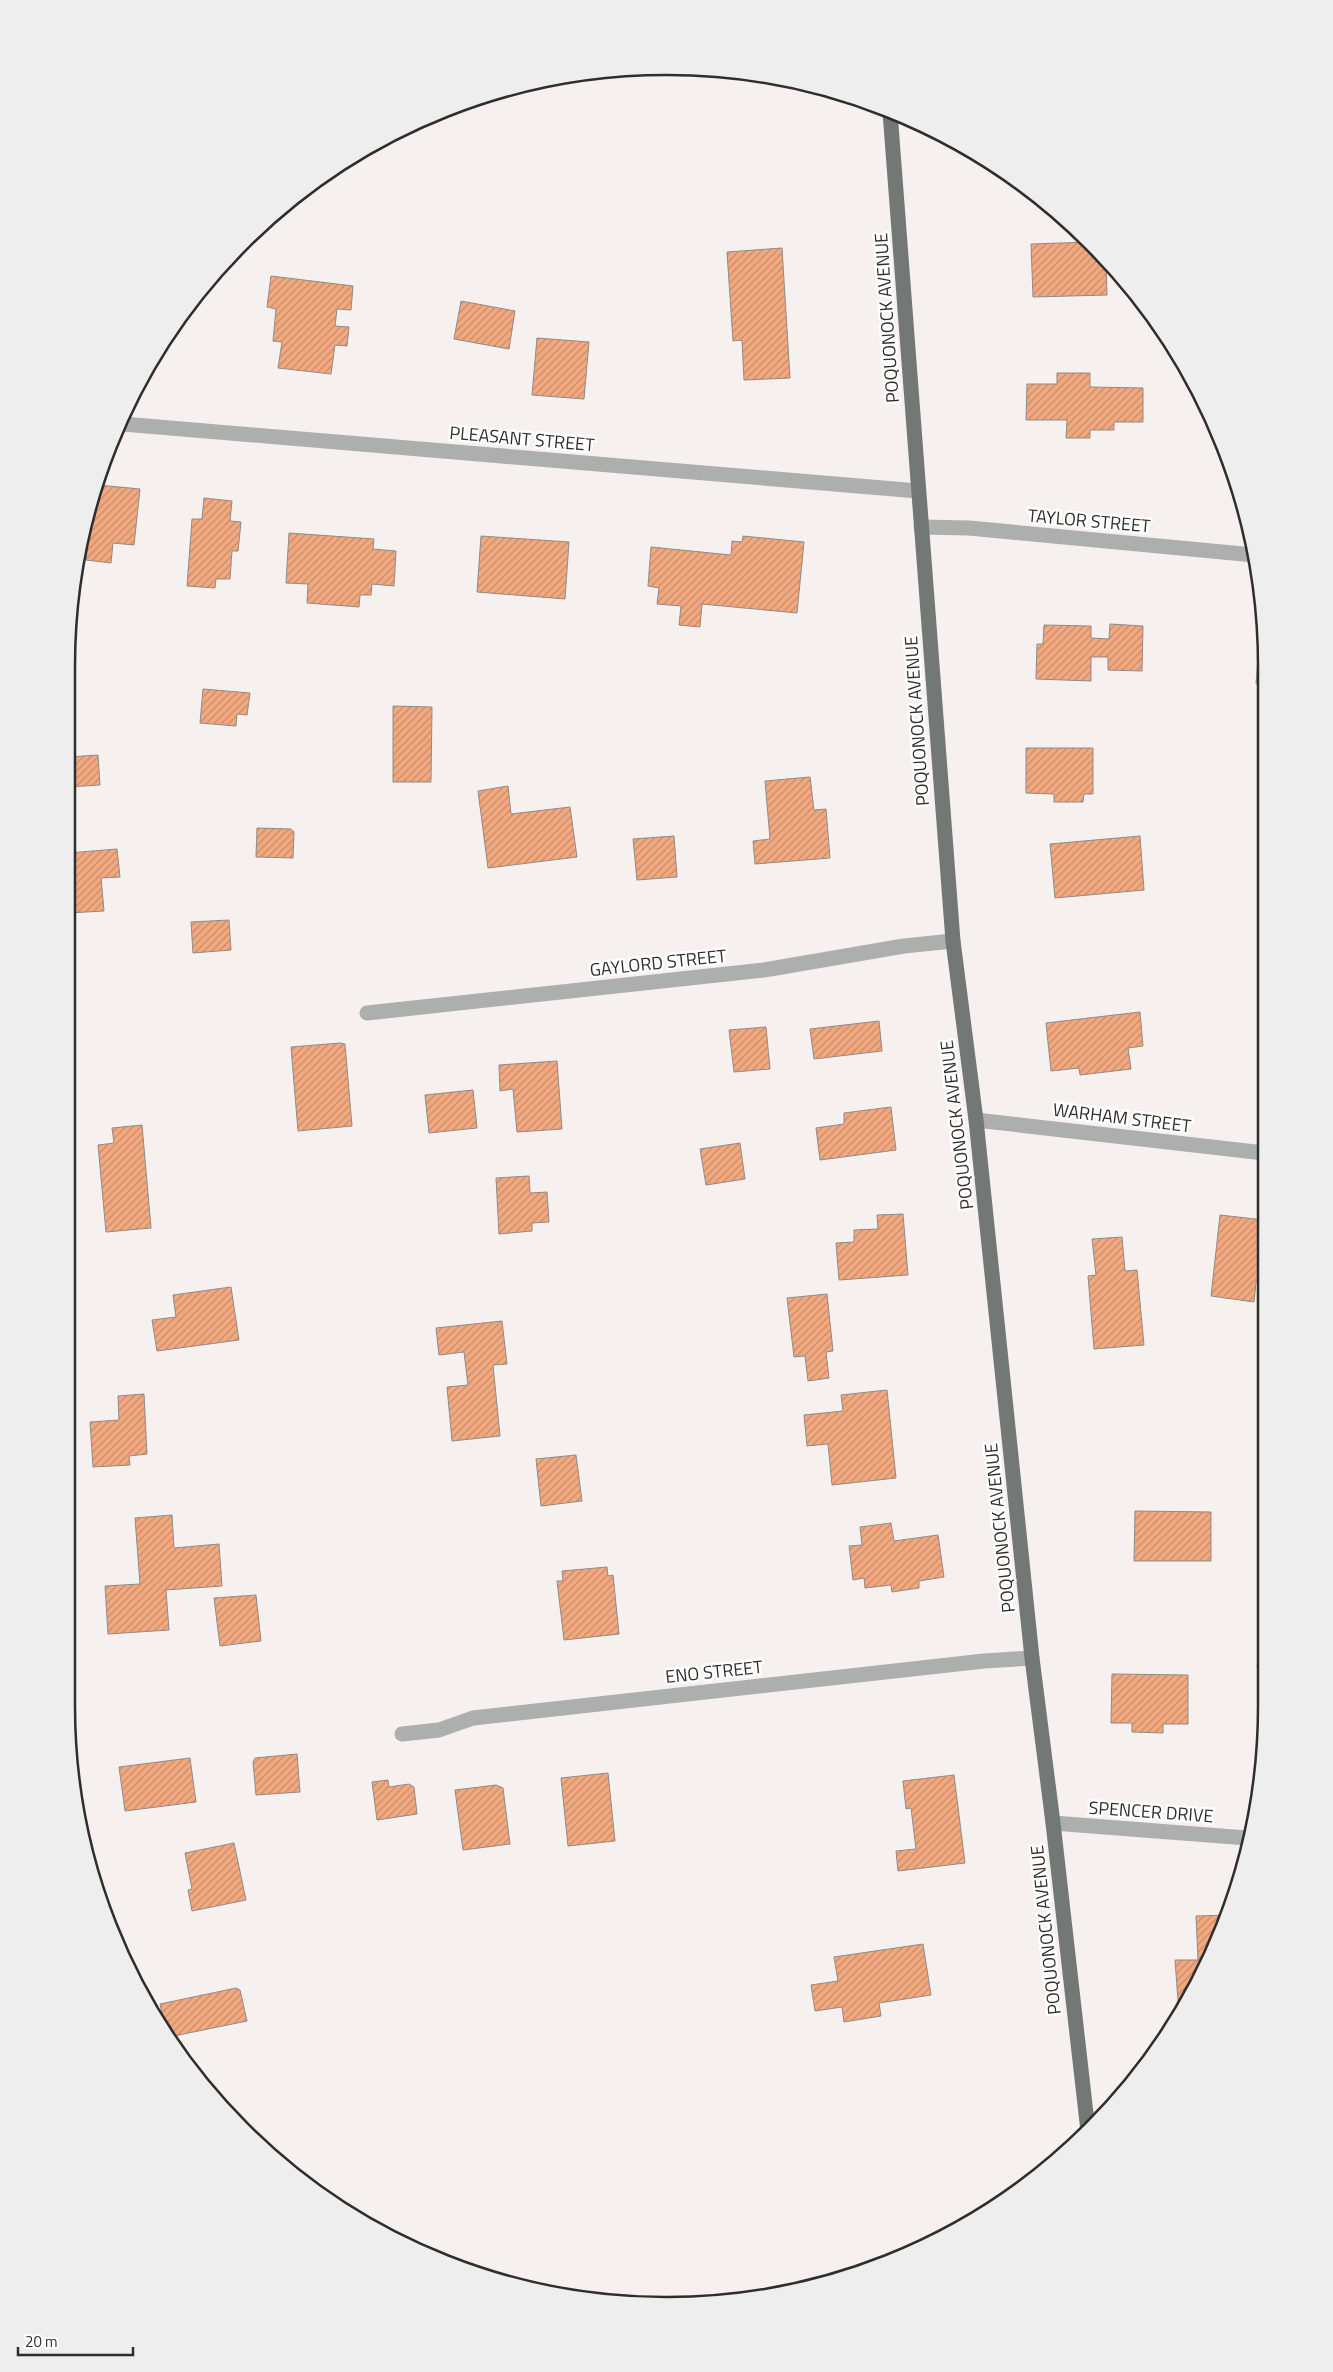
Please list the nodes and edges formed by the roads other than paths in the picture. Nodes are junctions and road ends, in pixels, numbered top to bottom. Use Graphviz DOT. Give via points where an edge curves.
graph roads {
  1 [pos="891,119"];
  2 [pos="127,424"];
  3 [pos="918,491"];
  4 [pos="921,527"];
  5 [pos="1248,554"];
  6 [pos="953,941"];
  7 [pos="367,1013"];
  8 [pos="976,1120"];
  9 [pos="1258,1152"];
  10 [pos="1032,1658"];
  11 [pos="402,1734"];
  12 [pos="1053,1823"];
  13 [pos="1243,1838"];
  14 [pos="1087,2122"];
  1 -- 3 [label="main road, POQUONOCK AVENUE"];
  2 -- 3 [label="street, PLEASANT STREET"];
  3 -- 4 [label="main road, POQUONOCK AVENUE"];
  4 -- 5 [label="street, TAYLOR STREET" via="969,528"];
  4 -- 6 [label="main road, POQUONOCK AVENUE"];
  6 -- 7 [label="street, GAYLORD STREET" via="764,970"];
  6 -- 8 [label="main road, POQUONOCK AVENUE"];
  8 -- 9 [label="street, WARHAM STREET"];
  8 -- 10 [label="main road, POQUONOCK AVENUE"];
  10 -- 11 [label="street, ENO STREET" via="473,1718 439,1730"];
  10 -- 12 [label="main road, POQUONOCK AVENUE"];
  12 -- 13 [label="street, SPENCER DRIVE"];
  12 -- 14 [label="main road, POQUONOCK AVENUE"];
}
